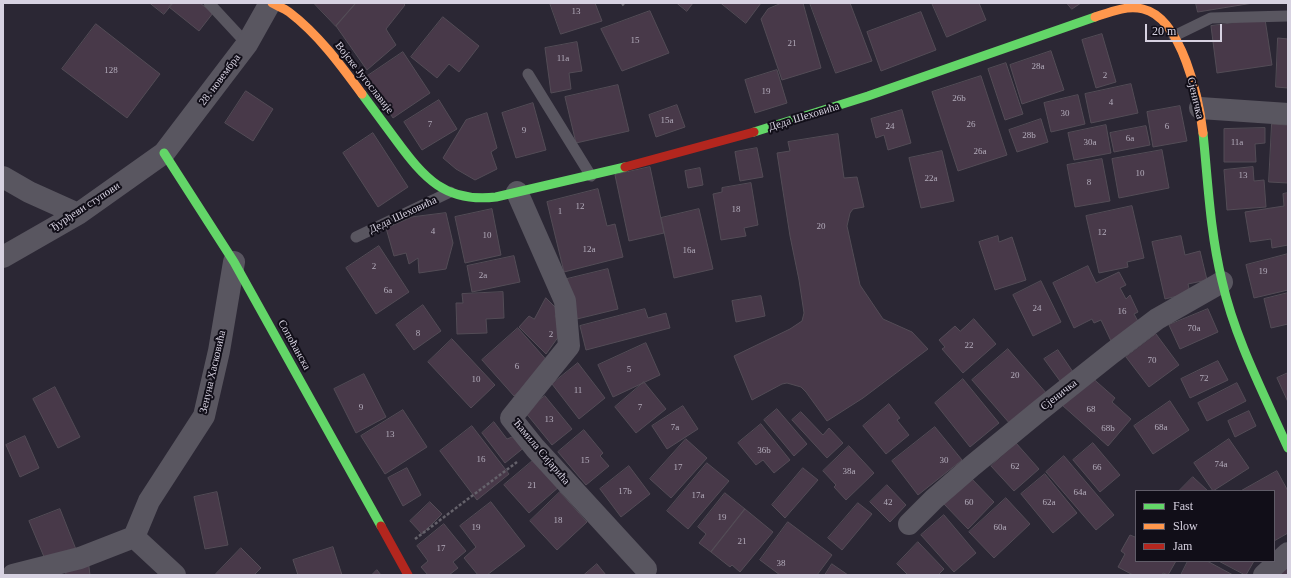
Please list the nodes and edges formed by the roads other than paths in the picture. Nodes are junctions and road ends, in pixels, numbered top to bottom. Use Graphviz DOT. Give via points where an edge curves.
graph roads {
  1 [pos="209,3"];
  2 [pos="271,3"];
  3 [pos="1146,6"];
  4 [pos="1288,16"];
  5 [pos="1174,36"];
  6 [pos="247,44"];
  7 [pos="528,74"];
  8 [pos="1200,108"];
  9 [pos="1288,114"];
  10 [pos="164,154"];
  11 [pos="591,176"];
  12 [pos="3,177"];
  13 [pos="428,179"];
  14 [pos="450,192"];
  15 [pos="517,192"];
  16 [pos="78,214"];
  17 [pos="356,237"];
  18 [pos="3,257"];
  19 [pos="234,262"];
  20 [pos="1222,282"];
  21 [pos="1288,448"];
  22 [pos="909,524"];
  23 [pos="134,537"];
  24 [pos="1288,553"];
  25 [pos="646,569"];
  26 [pos="13,575"];
  27 [pos="175,575"];
  28 [pos="408,575"];
  29 [pos="1264,575"];
  1 -- 6 [label="lane"];
  2 -- 6 [label="street, 28. новембра"];
  2 -- 13 [label="main road, Војске Југославије" via="288,11 337,60 415,166"];
  3 -- 5 [label="main road, Сјеничка" via="1166,23"];
  3 -- 11 [label="main road, Деда Шеховића" via="1105,14 829,109 697,149"];
  4 -- 5 [label="lane" via="1211,18"];
  5 -- 8 [label="main road, Сјеничка"];
  6 -- 10 [label="street, 28. новембра"];
  7 -- 11 [label="lane"];
  8 -- 9 [label="street"];
  8 -- 20 [label="main road, Сјеничка" via="1215,246"];
  10 -- 16 [label="street, Ђурђеви ступови"];
  10 -- 19 [label="main road, Сопоћанска"];
  11 -- 15 [label="main road, Деда Шеховића"];
  12 -- 16 [label="street"];
  13 -- 14 [label="main road, Деда Шеховића"];
  14 -- 15 [label="main road, Деда Шеховића" via="477,198"];
  14 -- 17 [label="lane, Деда Шеховића"];
  15 -- 25 [label="street, Ћамила Сијарића" via="565,301 569,346 511,418 535,448"];
  16 -- 18 [label="street, Ђурђеви ступови"];
  19 -- 23 [label="street, Зенуна Хасковића" via="219,351 204,416 149,501"];
  19 -- 28 [label="main road, Сопоћанска"];
  20 -- 21 [label="main road, Сјеничка" via="1239,335"];
  20 -- 22 [label="street, Сјеничка" via="1157,319 1106,358 972,466"];
  23 -- 26 [label="street" via="80,558"];
  23 -- 27 [label="street"];
  24 -- 29 [label="street"];
}
